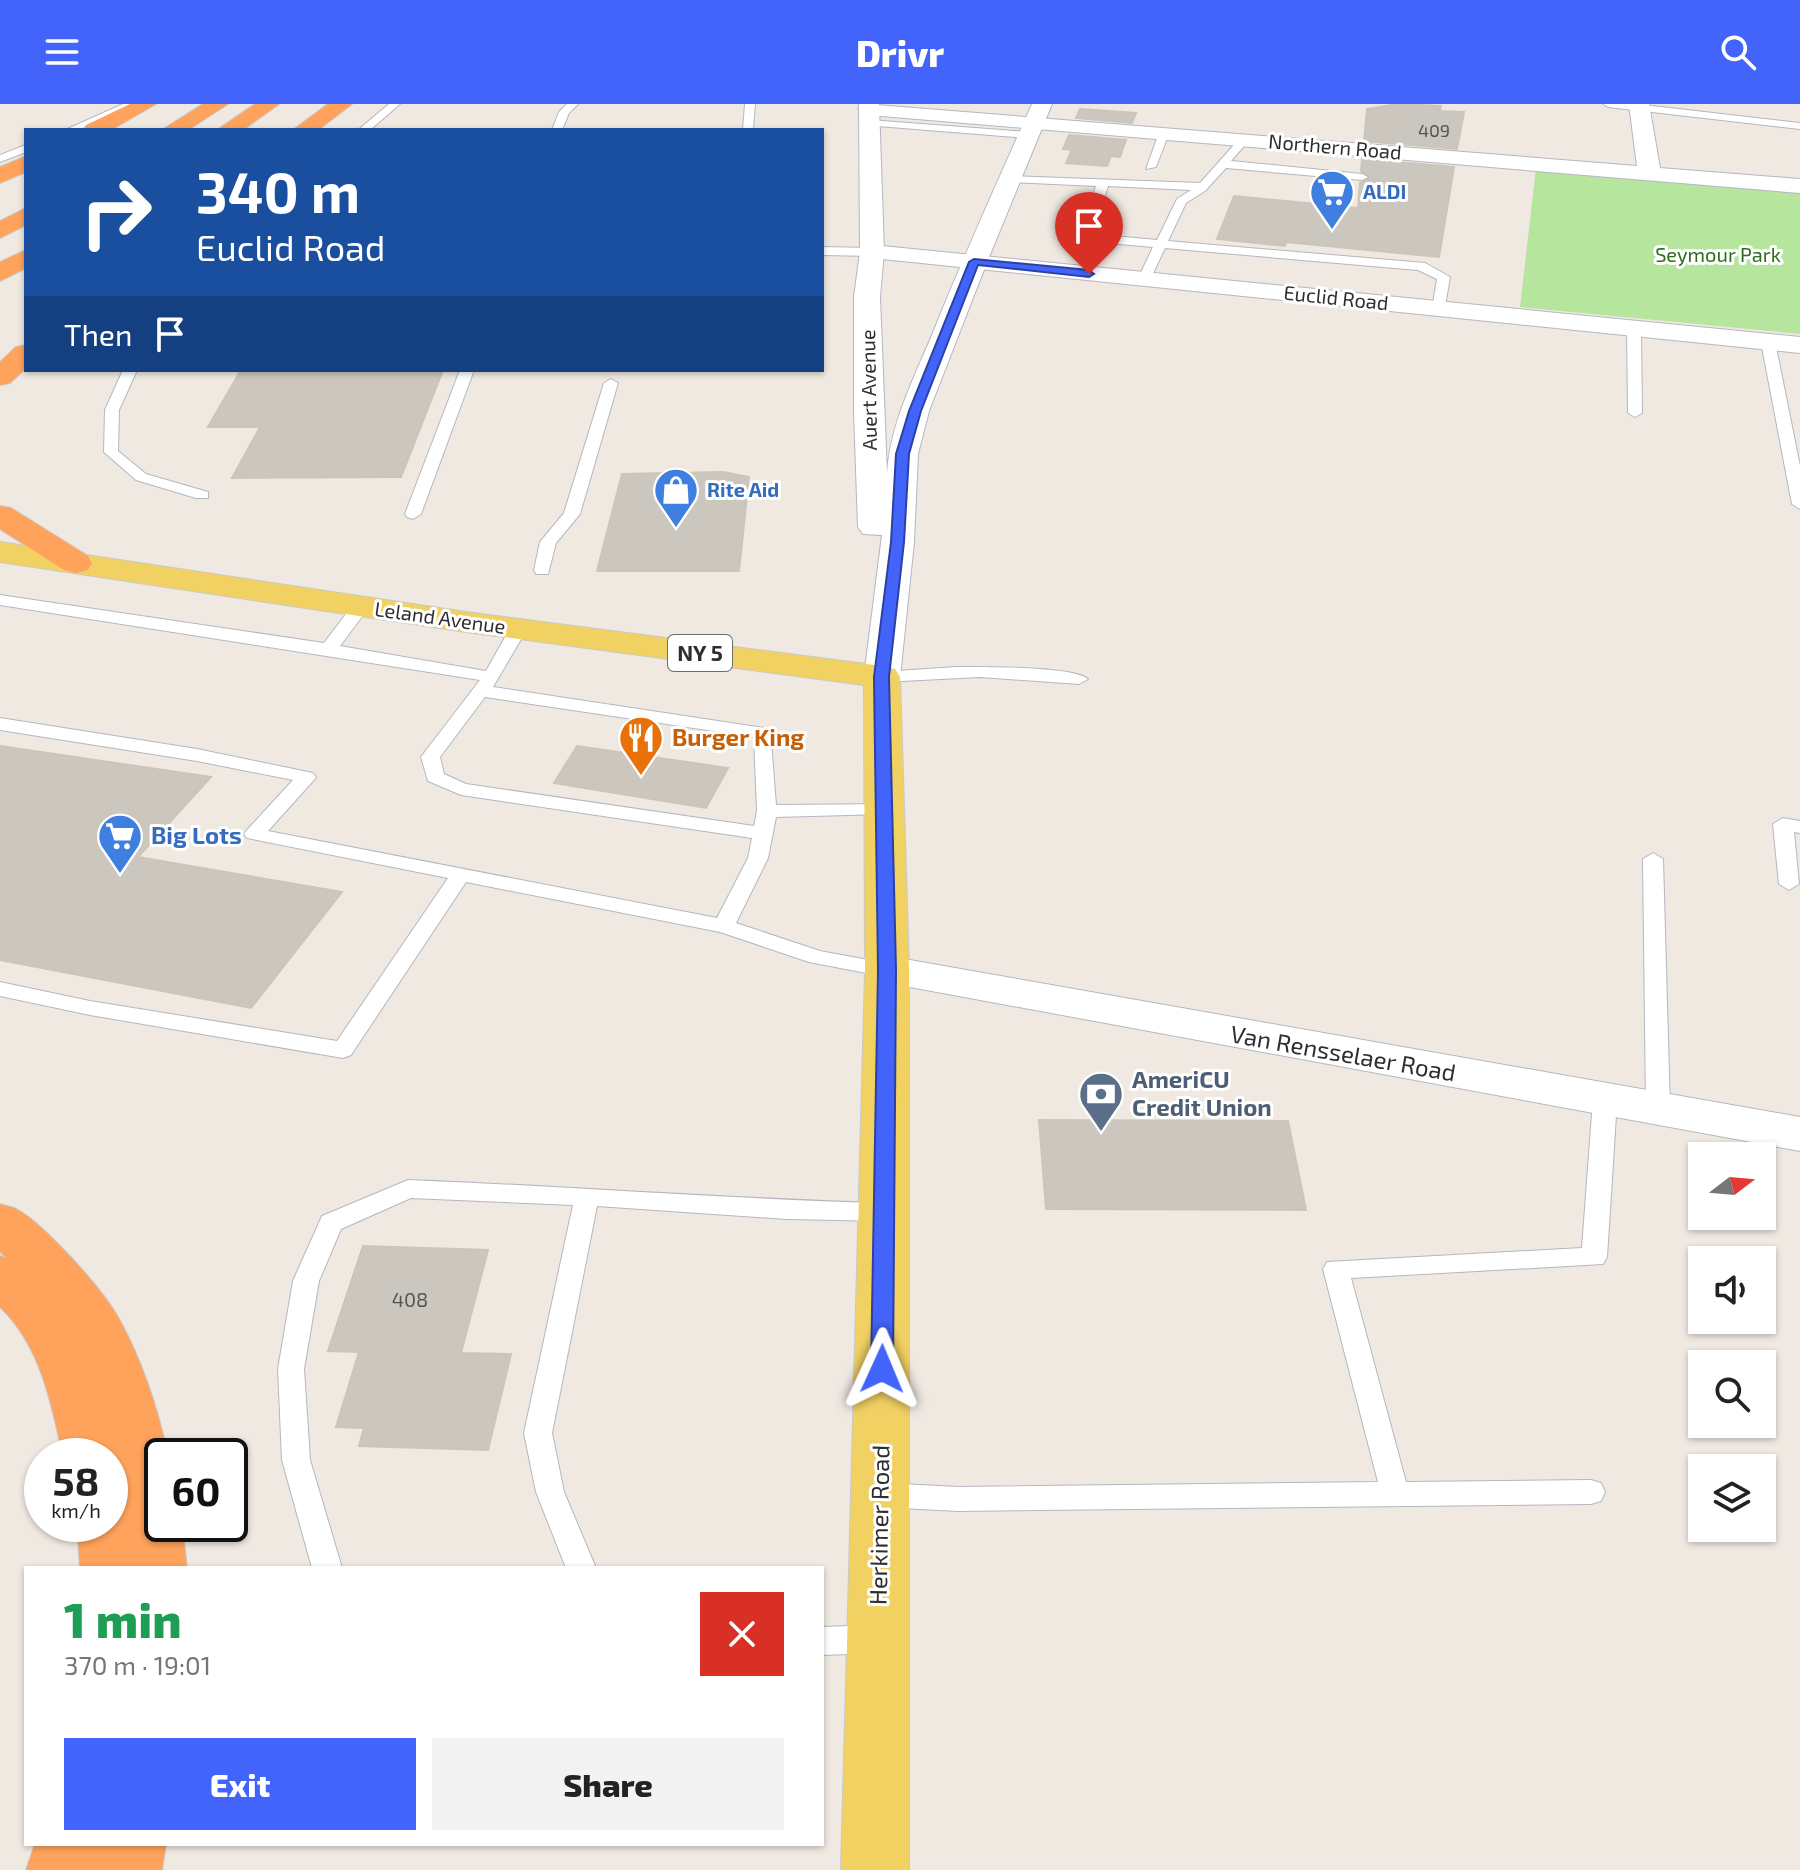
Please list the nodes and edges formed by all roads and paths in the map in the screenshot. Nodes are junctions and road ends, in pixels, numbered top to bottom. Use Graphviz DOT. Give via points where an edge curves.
graph roads {
  1 [pos="132,104"];
  2 [pos="146,104"];
  3 [pos="218,104"];
  4 [pos="269,104"];
  5 [pos="342,104"];
  6 [pos="395,104"];
  7 [pos="573,104"];
  8 [pos="750,104"];
  9 [pos="1608,104"];
  10 [pos="1639,105"];
  11 [pos="869,112"];
  12 [pos="1035,120"];
  13 [pos="1800,126"];
  14 [pos="75,128"];
  15 [pos="98,128"];
  16 [pos="176,128"];
  17 [pos="231,128"];
  18 [pos="307,128"];
  19 [pos="365,128"];
  20 [pos="558,128"];
  21 [pos="748,128"];
  22 [pos="1164,133"];
  23 [pos="1245,139"];
  24 [pos="24,149"];
  25 [pos="0,159"];
  26 [pos="24,164"];
  27 [pos="1223,164"];
  28 [pos="1150,167"];
  29 [pos="1650,174"];
  30 [pos="0,176"];
  31 [pos="1362,177"];
  32 [pos="1010,179"];
  33 [pos="1103,183"];
  34 [pos="1800,186"];
  35 [pos="1203,187"];
  36 [pos="24,216"];
  37 [pos="0,231"];
  38 [pos="1161,244"];
  39 [pos="824,251"];
  40 [pos="872,252"];
  41 [pos="24,258"];
  42 [pos="974,262"];
  43 [pos="0,273"];
  44 [pos="1144,279"];
  45 [pos="1439,309"];
  46 [pos="1634,328"];
  47 [pos="1768,342"];
  48 [pos="1800,345"];
  49 [pos="24,355"];
  50 [pos="129,372"];
  51 [pos="466,372"];
  52 [pos="0,377"];
  53 [pos="611,383"];
  54 [pos="1635,413"];
  55 [pos="202,495"];
  56 [pos="1800,504"];
  57 [pos="413,514"];
  58 [pos="0,515"];
  59 [pos="0,552"];
  60 [pos="76,563"];
  61 [pos="542,570"];
  62 [pos="0,600"];
  63 [pos="361,606"];
  64 [pos="518,629"];
  65 [pos="329,649"];
  66 [pos="882,677"];
  67 [pos="1079,679"];
  68 [pos="487,684"];
  69 [pos="0,724"];
  70 [pos="884,808"];
  71 [pos="767,811"];
  72 [pos="1800,827"];
  73 [pos="762,833"];
  74 [pos="1653,859"];
  75 [pos="461,874"];
  76 [pos="1789,884"];
  77 [pos="724,926"];
  78 [pos="887,970"];
  79 [pos="0,989"];
  80 [pos="1605,1100"];
  81 [pos="1658,1109"];
  82 [pos="1800,1134"];
  83 [pos="587,1196"];
  84 [pos="884,1212"];
  85 [pos="0,1223"];
  86 [pos="0,1276"];
  87 [pos="87,1438"];
  88 [pos="1591,1492"];
  89 [pos="1395,1494"];
  90 [pos="880,1495"];
  91 [pos="108,1542"];
  92 [pos="110,1566"];
  93 [pos="157,1566"];
  94 [pos="326,1566"];
  95 [pos="580,1566"];
  96 [pos="878,1639"];
  97 [pos="824,1641"];
  98 [pos="67,1846"];
  99 [pos="133,1846"];
  100 [pos="60,1870"];
  101 [pos="128,1870"];
  102 [pos="875,1870"];
  1 -- 14 [label="lane"];
  2 -- 15 [label="highway"];
  3 -- 16 [label="highway"];
  4 -- 17 [label="highway"];
  5 -- 18 [label="highway"];
  6 -- 19 [label="lane"];
  7 -- 20 [label="lane"];
  8 -- 21 [label="lane"];
  9 -- 10 [label="lane"];
  10 -- 13 [label="lane"];
  10 -- 29 [label="street"];
  11 -- 12 [label="street, Northern Road"];
  11 -- 40 [label="street, Auert Avenue"];
  12 -- 22 [label="street, Northern Road"];
  12 -- 32 [label="street, Herkimer Road"];
  22 -- 23 [label="street, Northern Road"];
  22 -- 28 [label="lane"];
  23 -- 27 [label="lane"];
  23 -- 29 [label="street, Northern Road"];
  24 -- 25 [label="lane"];
  26 -- 30 [label="highway"];
  27 -- 31 [label="lane"];
  27 -- 35 [label="lane"];
  29 -- 34 [label="street, Northern Road"];
  32 -- 33 [label="lane"];
  32 -- 42 [label="street, Herkimer Road"];
  33 -- 35 [label="lane"];
  33 -- 38 [label="lane" via="1085,237"];
  35 -- 38 [label="lane" via="1181,201"];
  36 -- 37 [label="highway"];
  38 -- 44 [label="lane"];
  38 -- 45 [label="lane" via="1421,266 1444,277"];
  39 -- 40 [label="lane"];
  40 -- 42 [label="street, Euclid Road"];
  40 -- 66 [label="street, Auert Avenue" via="868,412"];
  41 -- 43 [label="highway"];
  42 -- 44 [label="street, Euclid Road"];
  42 -- 66 [label="street, Herkimer Road" via="903,454"];
  44 -- 45 [label="street, Euclid Road"];
  45 -- 46 [label="street, Euclid Road"];
  46 -- 47 [label="street, Euclid Road"];
  46 -- 54 [label="lane"];
  47 -- 48 [label="street, Euclid Road"];
  47 -- 56 [label="lane"];
  49 -- 52 [label="highway"];
  50 -- 55 [label="lane" via="116,394 108,426 111,452 141,477"];
  51 -- 57 [label="lane"];
  53 -- 61 [label="lane" via="572,514 548,542"];
  58 -- 60 [label="highway, NY 5"];
  59 -- 60 [label="main road, Leland Avenue / NY 5"];
  60 -- 63 [label="main road, Leland Avenue / NY 5"];
  62 -- 65 [label="lane"];
  63 -- 64 [label="main road, Leland Avenue / NY 5"];
  63 -- 65 [label="lane"];
  64 -- 66 [label="main road, Leland Avenue / NY 5"];
  64 -- 68 [label="lane"];
  65 -- 68 [label="lane"];
  66 -- 67 [label="lane" via="946,671"];
  66 -- 70 [label="main road, Herkimer Road"];
  68 -- 71 [label="lane" via="763,733"];
  68 -- 73 [label="lane" via="430,757 435,777 461,789"];
  69 -- 75 [label="lane" via="306,777 254,834"];
  70 -- 71 [label="lane"];
  70 -- 78 [label="main road, Herkimer Road"];
  71 -- 73 [label="lane"];
  72 -- 76 [label="lane" via="1783,824"];
  73 -- 77 [label="lane" via="758,858"];
  74 -- 81 [label="lane"];
  75 -- 77 [label="lane"];
  75 -- 79 [label="lane" via="343,1050"];
  77 -- 78 [label="lane" via="817,957"];
  78 -- 80 [label="street, Van Rensselaer Road"];
  78 -- 84 [label="main road, Herkimer Road"];
  80 -- 81 [label="street, Van Rensselaer Road"];
  80 -- 89 [label="lane" via="1594,1257 1336,1269"];
  81 -- 82 [label="street, Van Rensselaer Road"];
  83 -- 84 [label="lane"];
  83 -- 94 [label="lane" via="408,1189 331,1223 306,1281 291,1369 296,1460"];
  83 -- 95 [label="lane" via="538,1433 550,1492"];
  84 -- 90 [label="main road, Herkimer Road"];
  85 -- 93 [label="highway" via="43,1261 97,1328 132,1415"];
  86 -- 87 [label="highway" via="30,1304 73,1378"];
  88 -- 89 [label="lane"];
  89 -- 90 [label="lane" via="958,1499"];
  90 -- 96 [label="main road, Herkimer Road"];
  91 -- 92 [label="highway"];
  96 -- 97 [label="lane"];
  96 -- 102 [label="main road, Herkimer Road"];
  98 -- 100 [label="highway"];
  99 -- 101 [label="highway"];
}
